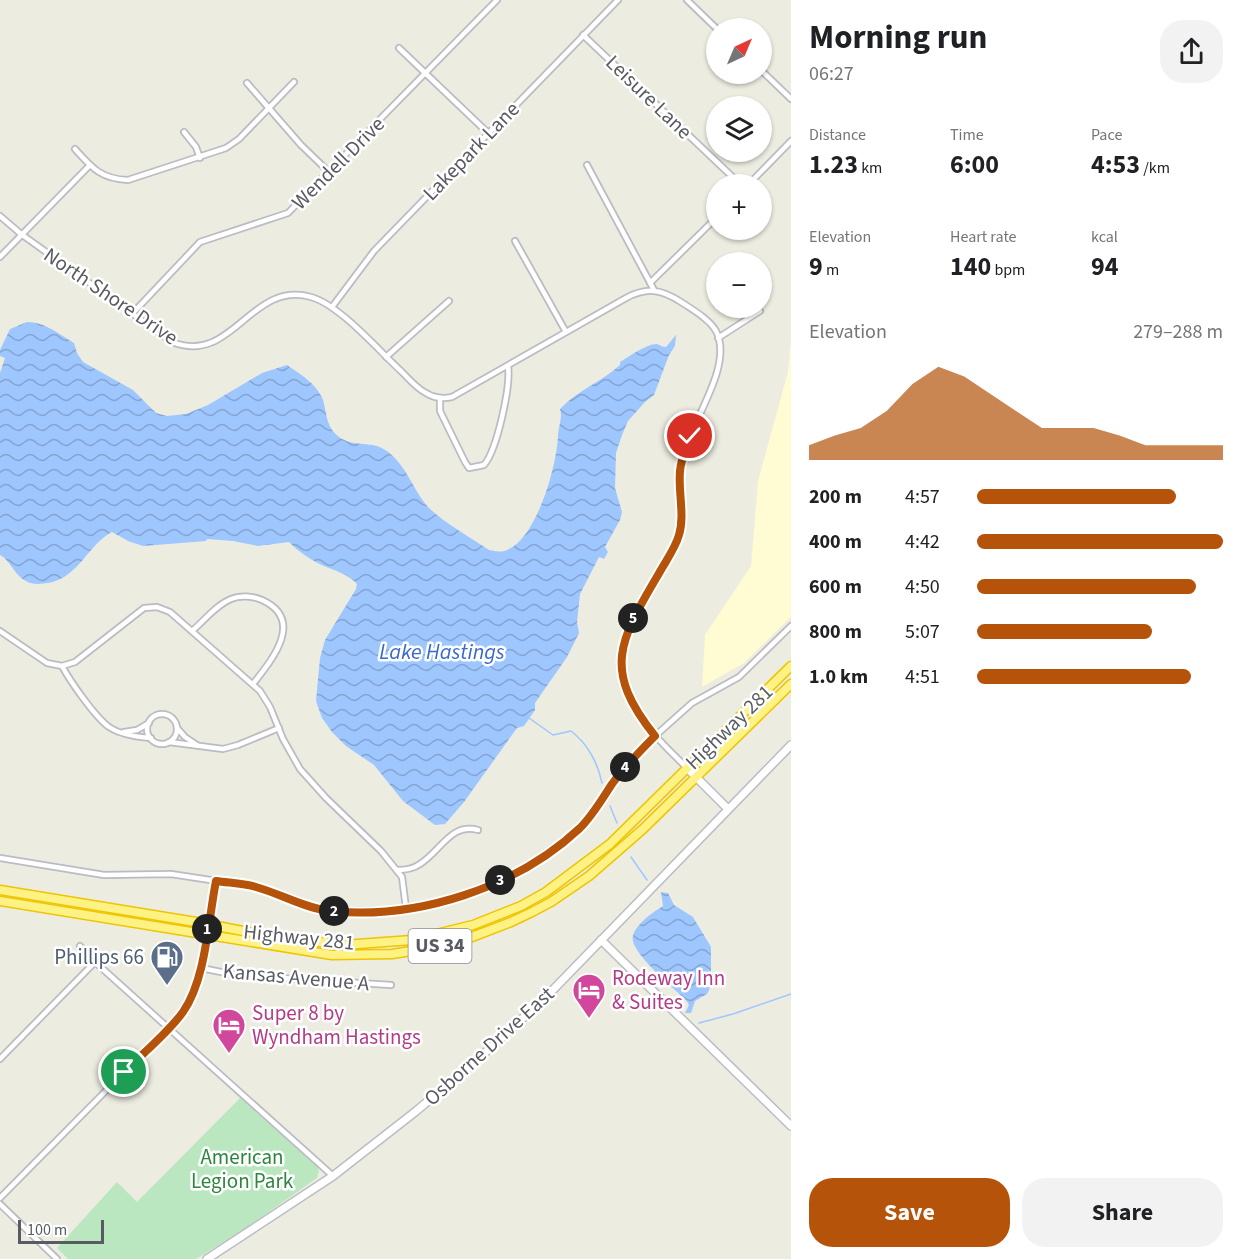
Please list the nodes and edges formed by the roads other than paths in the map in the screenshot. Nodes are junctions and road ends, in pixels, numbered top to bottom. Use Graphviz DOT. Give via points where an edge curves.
graph roads {
  1 [pos="497,0"];
  2 [pos="618,0"];
  3 [pos="687,0"];
  4 [pos="706,18"];
  5 [pos="583,35"];
  6 [pos="399,48"];
  7 [pos="426,74"];
  8 [pos="772,81"];
  9 [pos="294,82"];
  10 [pos="247,83"];
  11 [pos="791,99"];
  12 [pos="268,108"];
  13 [pos="184,132"];
  14 [pos="488,134"];
  15 [pos="791,141"];
  16 [pos="75,149"];
  17 [pos="200,158"];
  18 [pos="90,165"];
  19 [pos="587,165"];
  20 [pos="329,172"];
  21 [pos="729,174"];
  22 [pos="758,174"];
  23 [pos="0,216"];
  24 [pos="706,228"];
  25 [pos="21,234"];
  26 [pos="515,241"];
  27 [pos="0,256"];
  28 [pos="650,283"];
  29 [pos="654,290"];
  30 [pos="449,301"];
  31 [pos="332,307"];
  32 [pos="132,314"];
  33 [pos="749,318"];
  34 [pos="566,332"];
  35 [pos="718,338"];
  36 [pos="386,357"];
  37 [pos="508,366"];
  38 [pos="440,398"];
  39 [pos="791,626"];
  40 [pos="0,631"];
  41 [pos="192,631"];
  42 [pos="62,666"];
  43 [pos="791,666"];
  44 [pos="253,684"];
  45 [pos="791,684"];
  46 [pos="149,723"];
  47 [pos="177,728"];
  48 [pos="279,728"];
  49 [pos="122,732"];
  50 [pos="655,736"];
  51 [pos="151,738"];
  52 [pos="169,742"];
  53 [pos="197,745"];
  54 [pos="791,745"];
  55 [pos="687,768"];
  56 [pos="695,776"];
  57 [pos="728,809"];
  58 [pos="478,830"];
  59 [pos="0,858"];
  60 [pos="397,870"];
  61 [pos="216,881"];
  62 [pos="0,890"];
  63 [pos="0,901"];
  64 [pos="406,909"];
  65 [pos="207,929"];
  66 [pos="601,940"];
  67 [pos="80,946"];
  68 [pos="95,962"];
  69 [pos="201,968"];
  70 [pos="391,985"];
  71 [pos="168,1028"];
  72 [pos="0,1059"];
  73 [pos="791,1126"];
  74 [pos="333,1176"];
  75 [pos="0,1198"];
  76 [pos="0,1204"];
  77 [pos="57,1259"];
  78 [pos="207,1259"];
  1 -- 7 [label="street, Wendell Drive"];
  2 -- 5 [label="street, Lakepark Lane"];
  3 -- 4 [label="street"];
  5 -- 14 [label="street, Lakepark Lane"];
  5 -- 21 [label="street, Leisure Lane"];
  6 -- 7 [label="street"];
  7 -- 14 [label="street"];
  7 -- 20 [label="street, Wendell Drive"];
  8 -- 11 [label="street"];
  9 -- 12 [label="street"];
  10 -- 12 [label="street"];
  12 -- 17 [label="street" via="239,139"];
  12 -- 20 [label="street"];
  13 -- 17 [label="street"];
  14 -- 31 [label="street, Lakepark Lane" via="374,251"];
  15 -- 22 [label="street"];
  16 -- 18 [label="street"];
  17 -- 18 [label="street" via="128,180 113,179"];
  18 -- 25 [label="street, North Shore Drive"];
  19 -- 28 [label="street"];
  20 -- 32 [label="street, Wendell Drive" via="288,213 200,242"];
  23 -- 25 [label="street"];
  24 -- 28 [label="street"];
  25 -- 27 [label="street, North Shore Drive"];
  25 -- 32 [label="street, North Shore Drive"];
  26 -- 34 [label="street"];
  28 -- 29 [label="street"];
  29 -- 34 [label="street" via="636,293"];
  29 -- 35 [label="street" via="675,298 705,319"];
  30 -- 36 [label="street"];
  31 -- 32 [label="street, North Shore Drive" via="300,295 272,299 218,341 200,347 172,342"];
  31 -- 36 [label="street, North Shore Drive"];
  33 -- 35 [label="street"];
  34 -- 37 [label="street"];
  35 -- 50 [label="street" via="719,365 681,463 680,531 624,641 623,675 628,697"];
  36 -- 38 [label="street, North Shore Drive" via="420,390"];
  37 -- 38 [label="street" via="452,396"];
  37 -- 38 [label="street" via="510,377 493,450 484,465 469,468 465,462 440,411"];
  39 -- 50 [label="street" via="739,677 692,703"];
  40 -- 42 [label="street" via="47,663"];
  41 -- 42 [label="street" via="165,609 150,606 75,662"];
  41 -- 44 [label="street"];
  41 -- 44 [label="street" via="229,599 246,596 270,605 282,619 283,637 275,656"];
  42 -- 49 [label="street" via="103,721"];
  43 -- 55 [label="highway, Highway 281 / US 34"];
  44 -- 48 [label="street" via="266,700"];
  45 -- 56 [label="highway, Highway 281 / US 34"];
  46 -- 47 [label="street" via="155,716 166,715"];
  46 -- 49 [label="street"];
  46 -- 51 [label="street"];
  47 -- 52 [label="street"];
  47 -- 53 [label="street"];
  48 -- 53 [label="street" via="223,749"];
  48 -- 60 [label="street" via="300,769"];
  49 -- 51 [label="street"];
  50 -- 55 [label="street"];
  50 -- 64 [label="street" via="625,768 581,827 551,850 479,889"];
  51 -- 52 [label="street" via="159,743"];
  52 -- 53 [label="street"];
  54 -- 57 [label="street, Osborne Drive East"];
  55 -- 56 [label="street"];
  55 -- 65 [label="highway, Highway 281 / US 34" via="610,844 571,874 521,906 473,925 412,940 344,945"];
  56 -- 57 [label="street"];
  56 -- 65 [label="highway, Highway 281 / US 34" via="621,848 574,887 511,922 464,940 399,953 332,955"];
  57 -- 66 [label="street, Osborne Drive East"];
  58 -- 60 [label="street" via="461,829 420,864"];
  59 -- 61 [label="street" via="104,875 171,874"];
  60 -- 64 [label="street" via="402,878"];
  61 -- 64 [label="street" via="256,887 328,910"];
  61 -- 65 [label="street"];
  62 -- 65 [label="highway, Highway 281 / US 34"];
  63 -- 65 [label="highway, Highway 281 / US 34"];
  65 -- 69 [label="street"];
  66 -- 73 [label="street"];
  66 -- 74 [label="street, Osborne Drive East" via="477,1060"];
  67 -- 68 [label="street"];
  68 -- 71 [label="street"];
  68 -- 72 [label="street"];
  69 -- 70 [label="street, Kansas Avenue A" via="236,975"];
  69 -- 71 [label="street" via="186,1006"];
  71 -- 74 [label="street"];
  71 -- 75 [label="street"];
  74 -- 78 [label="street, Osborne Drive East"];
  76 -- 77 [label="street"];
}
